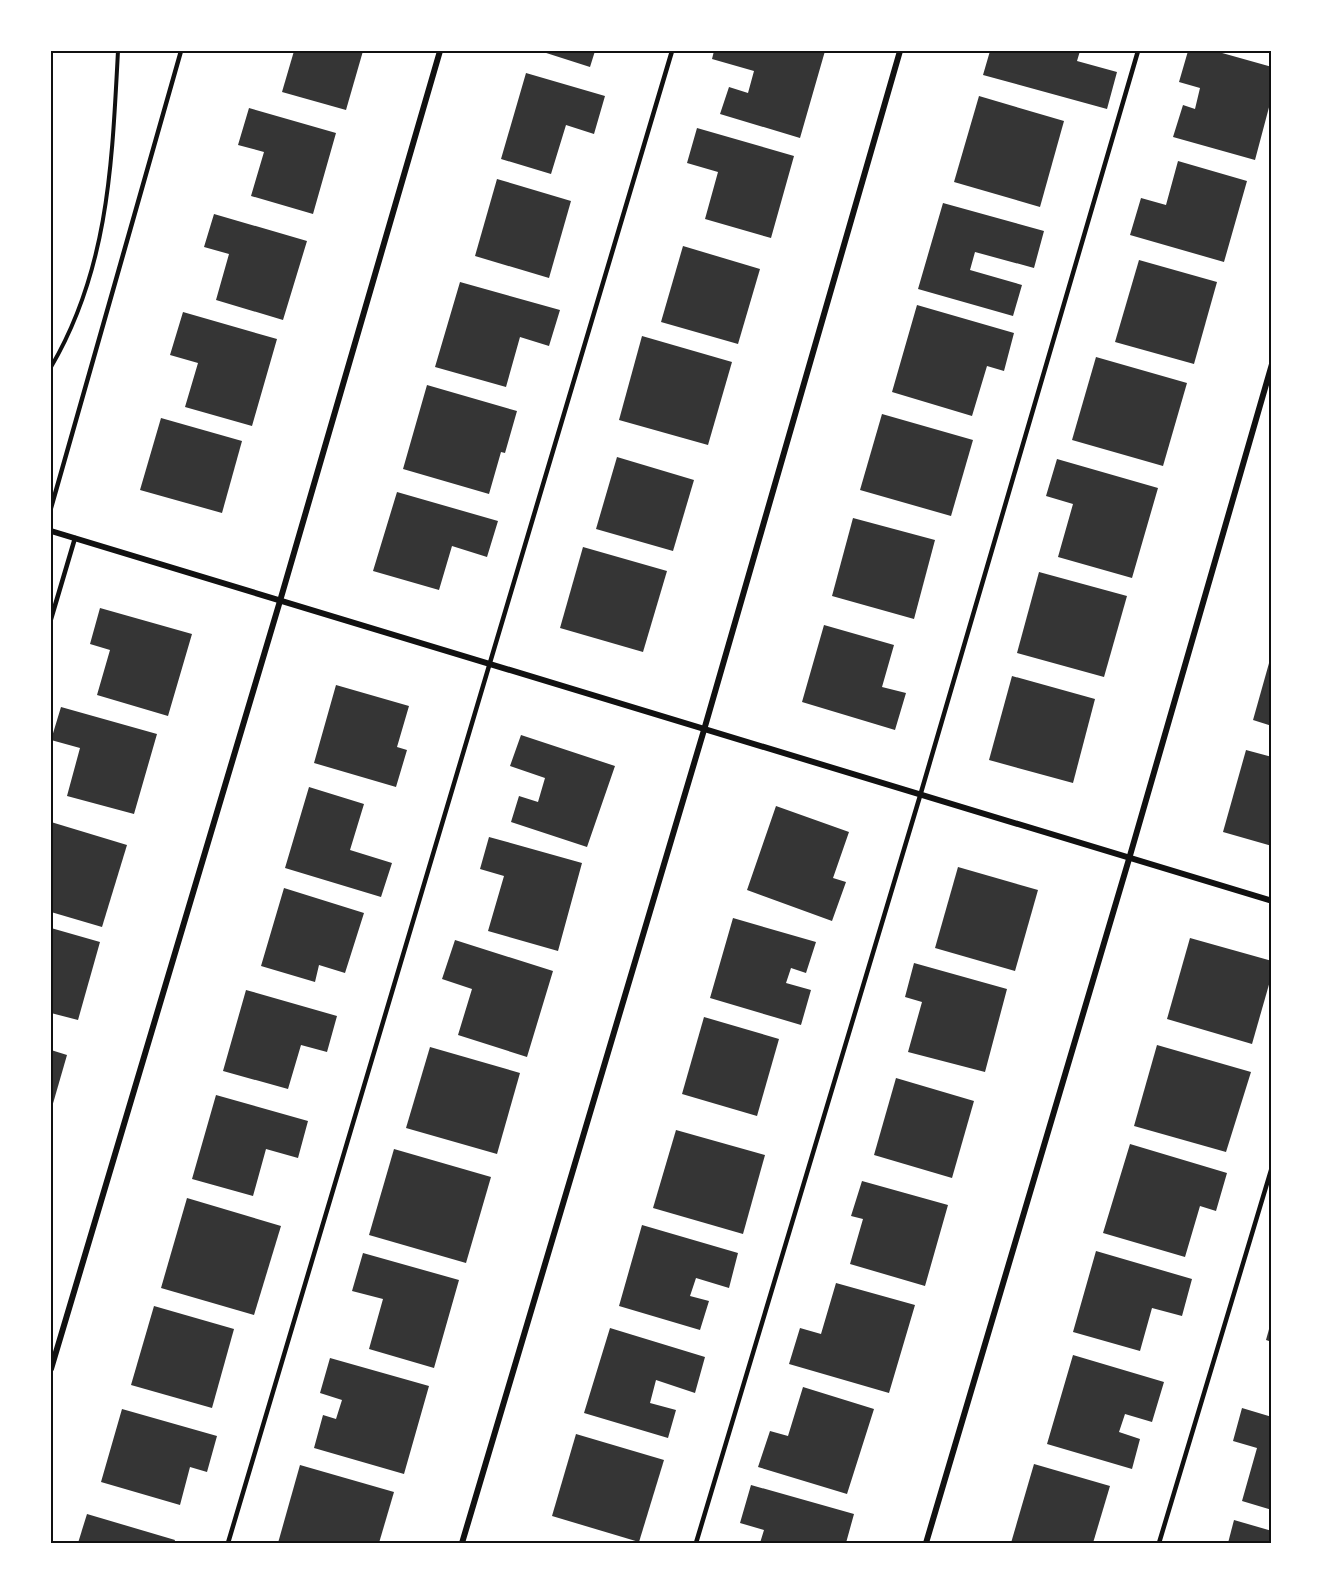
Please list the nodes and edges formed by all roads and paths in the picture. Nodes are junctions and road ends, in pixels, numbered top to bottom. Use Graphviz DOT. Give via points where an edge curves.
graph roads {
  1 [pos="118,51"];
  2 [pos="181,51"];
  3 [pos="440,51"];
  4 [pos="672,51"];
  5 [pos="900,51"];
  6 [pos="1138,51"];
  7 [pos="1272,364"];
  8 [pos="51,367"];
  9 [pos="51,508"];
  10 [pos="51,531"];
  11 [pos="75,538"];
  12 [pos="280,601"];
  13 [pos="51,619"];
  14 [pos="490,665"];
  15 [pos="704,730"];
  16 [pos="920,796"];
  17 [pos="1129,860"];
  18 [pos="1272,901"];
  19 [pos="1272,1167"];
  20 [pos="51,1369"];
  21 [pos="228,1543"];
  22 [pos="462,1543"];
  23 [pos="696,1543"];
  24 [pos="926,1543"];
  25 [pos="1159,1543"];
  1 -- 8 [label="path" via="110,183 103,227 80,305"];
  2 -- 9 [label="lane"];
  3 -- 12 [label="street"];
  4 -- 14 [label="lane"];
  5 -- 15 [label="street"];
  6 -- 16 [label="lane"];
  7 -- 17 [label="street"];
  10 -- 11 [label="street"];
  11 -- 12 [label="street"];
  11 -- 13 [label="lane"];
  12 -- 14 [label="street"];
  12 -- 20 [label="street"];
  14 -- 15 [label="street"];
  14 -- 21 [label="lane"];
  15 -- 16 [label="street"];
  15 -- 22 [label="street"];
  16 -- 17 [label="street"];
  16 -- 23 [label="lane"];
  17 -- 18 [label="street"];
  17 -- 24 [label="street"];
  19 -- 25 [label="lane"];
}
